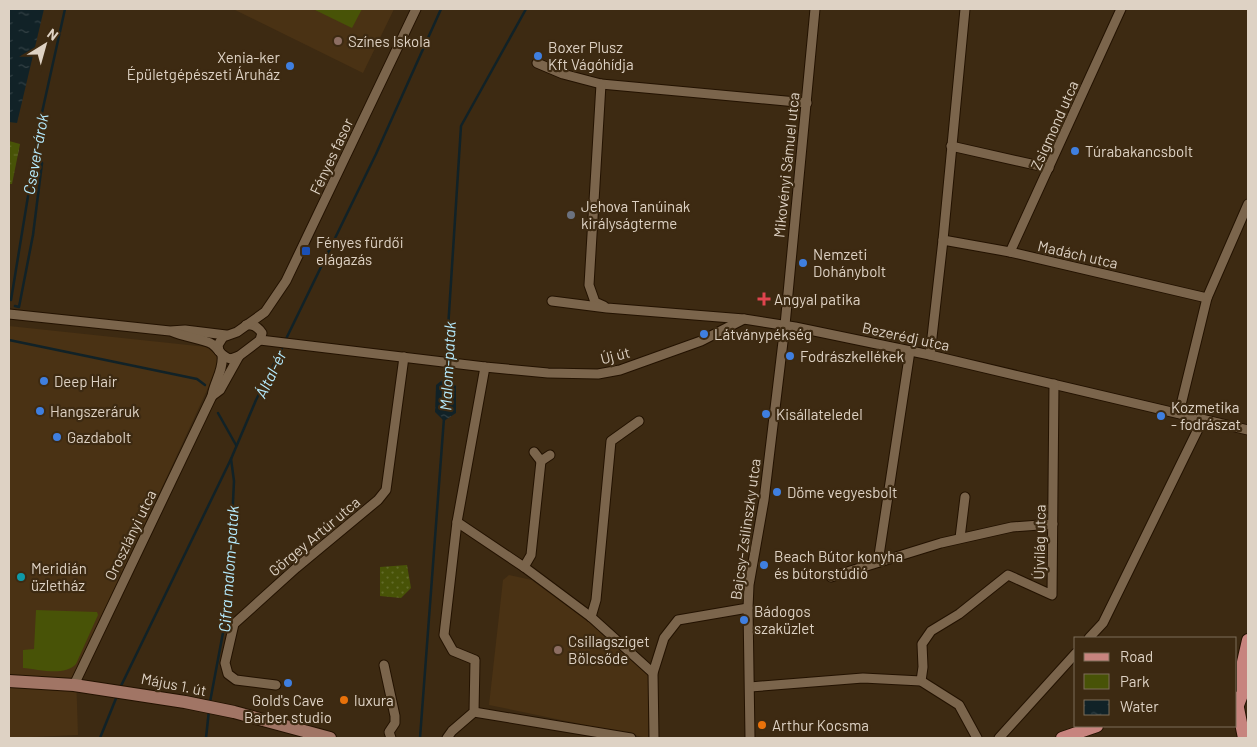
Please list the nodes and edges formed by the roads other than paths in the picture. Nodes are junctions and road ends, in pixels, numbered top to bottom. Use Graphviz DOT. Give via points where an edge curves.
graph roads {
  1 [pos="416,9"];
  2 [pos="816,9"];
  3 [pos="964,9"];
  4 [pos="1122,9"];
  5 [pos="537,63"];
  6 [pos="601,84"];
  7 [pos="806,103"];
  8 [pos="951,146"];
  9 [pos="1049,168"];
  10 [pos="1248,204"];
  11 [pos="943,240"];
  12 [pos="1010,252"];
  13 [pos="1207,298"];
  14 [pos="552,301"];
  15 [pos="608,308"];
  16 [pos="265,312"];
  17 [pos="9,314"];
  18 [pos="744,319"];
  19 [pos="246,325"];
  20 [pos="784,325"];
  21 [pos="260,330"];
  22 [pos="170,331"];
  23 [pos="226,335"];
  24 [pos="260,340"];
  25 [pos="910,351"];
  26 [pos="221,353"];
  27 [pos="930,355"];
  28 [pos="239,356"];
  29 [pos="404,357"];
  30 [pos="485,367"];
  31 [pos="1054,384"];
  32 [pos="212,396"];
  33 [pos="1179,413"];
  34 [pos="1203,419"];
  35 [pos="638,421"];
  36 [pos="1248,430"];
  37 [pos="534,452"];
  38 [pos="550,455"];
  39 [pos="541,461"];
  40 [pos="965,497"];
  41 [pos="457,522"];
  42 [pos="1053,524"];
  43 [pos="960,538"];
  44 [pos="878,562"];
  45 [pos="524,567"];
  46 [pos="831,577"];
  47 [pos="748,608"];
  48 [pos="591,617"];
  49 [pos="1090,637"];
  50 [pos="1248,640"];
  51 [pos="1074,655"];
  52 [pos="1243,662"];
  53 [pos="384,665"];
  54 [pos="653,673"];
  55 [pos="1237,674"];
  56 [pos="9,681"];
  57 [pos="921,681"];
  58 [pos="74,685"];
  59 [pos="276,685"];
  60 [pos="750,687"];
  61 [pos="1239,698"];
  62 [pos="474,712"];
  63 [pos="1094,727"];
  64 [pos="390,735"];
  65 [pos="330,738"];
  66 [pos="447,738"];
  67 [pos="631,738"];
  68 [pos="654,738"];
  69 [pos="750,738"];
  70 [pos="977,738"];
  71 [pos="999,738"];
  72 [pos="1062,738"];
  73 [pos="1244,738"];
  1 -- 16 [label="street, Fényes fasor" via="302,250"];
  2 -- 7 [label="street, Mikovényi Sámuel utca"];
  3 -- 8 [label="street"];
  4 -- 9 [label="street, Zsigmond utca"];
  5 -- 6 [label="street"];
  6 -- 7 [label="street"];
  6 -- 15 [label="street" via="589,286 595,302"];
  7 -- 20 [label="street, Mikovényi Sámuel utca"];
  8 -- 9 [label="street"];
  8 -- 11 [label="street"];
  9 -- 12 [label="street, Zsigmond utca"];
  10 -- 13 [label="street"];
  11 -- 12 [label="street, Madách utca"];
  11 -- 27 [label="street"];
  12 -- 13 [label="street, Madách utca"];
  13 -- 33 [label="street"];
  14 -- 15 [label="street, Bezerédj utca"];
  15 -- 18 [label="street, Bezerédj utca"];
  16 -- 19 [label="street, Fényes fasor"];
  16 -- 21 [label="street, Fényes fasor"];
  17 -- 22 [label="street"];
  18 -- 20 [label="street, Bezerédj utca"];
  18 -- 30 [label="street, Új út" via="701,341 620,370 598,374 548,373"];
  19 -- 21 [label="street"];
  19 -- 23 [label="street, Fényes fasor"];
  20 -- 25 [label="street, Bezerédj utca"];
  20 -- 47 [label="street, Bajcsy-Zsilinszky utca"];
  21 -- 24 [label="street, Fényes fasor"];
  22 -- 23 [label="street"];
  22 -- 26 [label="street" via="209,342"];
  23 -- 26 [label="street, Oroszlányi utca" via="219,342"];
  24 -- 28 [label="street"];
  24 -- 29 [label="street, Új út"];
  25 -- 27 [label="street, Bezerédj utca"];
  25 -- 44 [label="street"];
  26 -- 28 [label="street" via="231,359"];
  26 -- 32 [label="street, Oroszlányi utca" via="223,362"];
  27 -- 31 [label="street, Bezerédj utca"];
  28 -- 32 [label="street, Oroszlányi utca" via="220,390"];
  29 -- 30 [label="street, Új út"];
  29 -- 59 [label="street, Görgey Artúr utca" via="386,490 234,624 225,663 228,674 236,680"];
  30 -- 41 [label="street"];
  31 -- 33 [label="street, Bezerédj utca"];
  31 -- 42 [label="street, Újvilág utca"];
  32 -- 58 [label="street, Oroszlányi utca"];
  33 -- 34 [label="street, Bezerédj utca"];
  34 -- 36 [label="street, Bezerédj utca"];
  34 -- 49 [label="street" via="1103,623"];
  35 -- 48 [label="street" via="611,440 596,600"];
  37 -- 39 [label="street"];
  38 -- 39 [label="street"];
  39 -- 45 [label="street" via="530,555"];
  40 -- 43 [label="street"];
  41 -- 45 [label="street"];
  41 -- 62 [label="street" via="444,635 453,651 475,660"];
  42 -- 43 [label="street" via="1012,527"];
  42 -- 57 [label="street, Újvilág utca" via="1052,595 1008,575 958,614 930,631 922,644"];
  43 -- 44 [label="street"];
  44 -- 46 [label="street"];
  45 -- 48 [label="street"];
  47 -- 54 [label="street" via="678,620 664,638"];
  47 -- 60 [label="street, Bajcsy-Zsilinszky utca"];
  48 -- 54 [label="street"];
  50 -- 52 [label="main road"];
  51 -- 71 [label="street"];
  52 -- 55 [label="main road"];
  52 -- 61 [label="main road"];
  53 -- 64 [label="street" via="395,716"];
  54 -- 68 [label="street"];
  56 -- 58 [label="main road, Május 1. út"];
  57 -- 60 [label="street" via="863,678"];
  57 -- 70 [label="street" via="959,705"];
  58 -- 65 [label="main road, Május 1. út" via="202,706"];
  60 -- 69 [label="street, Bajcsy-Zsilinszky utca"];
  61 -- 73 [label="main road"];
  62 -- 66 [label="street"];
  62 -- 67 [label="street"];
  63 -- 72 [label="main road"];
}
